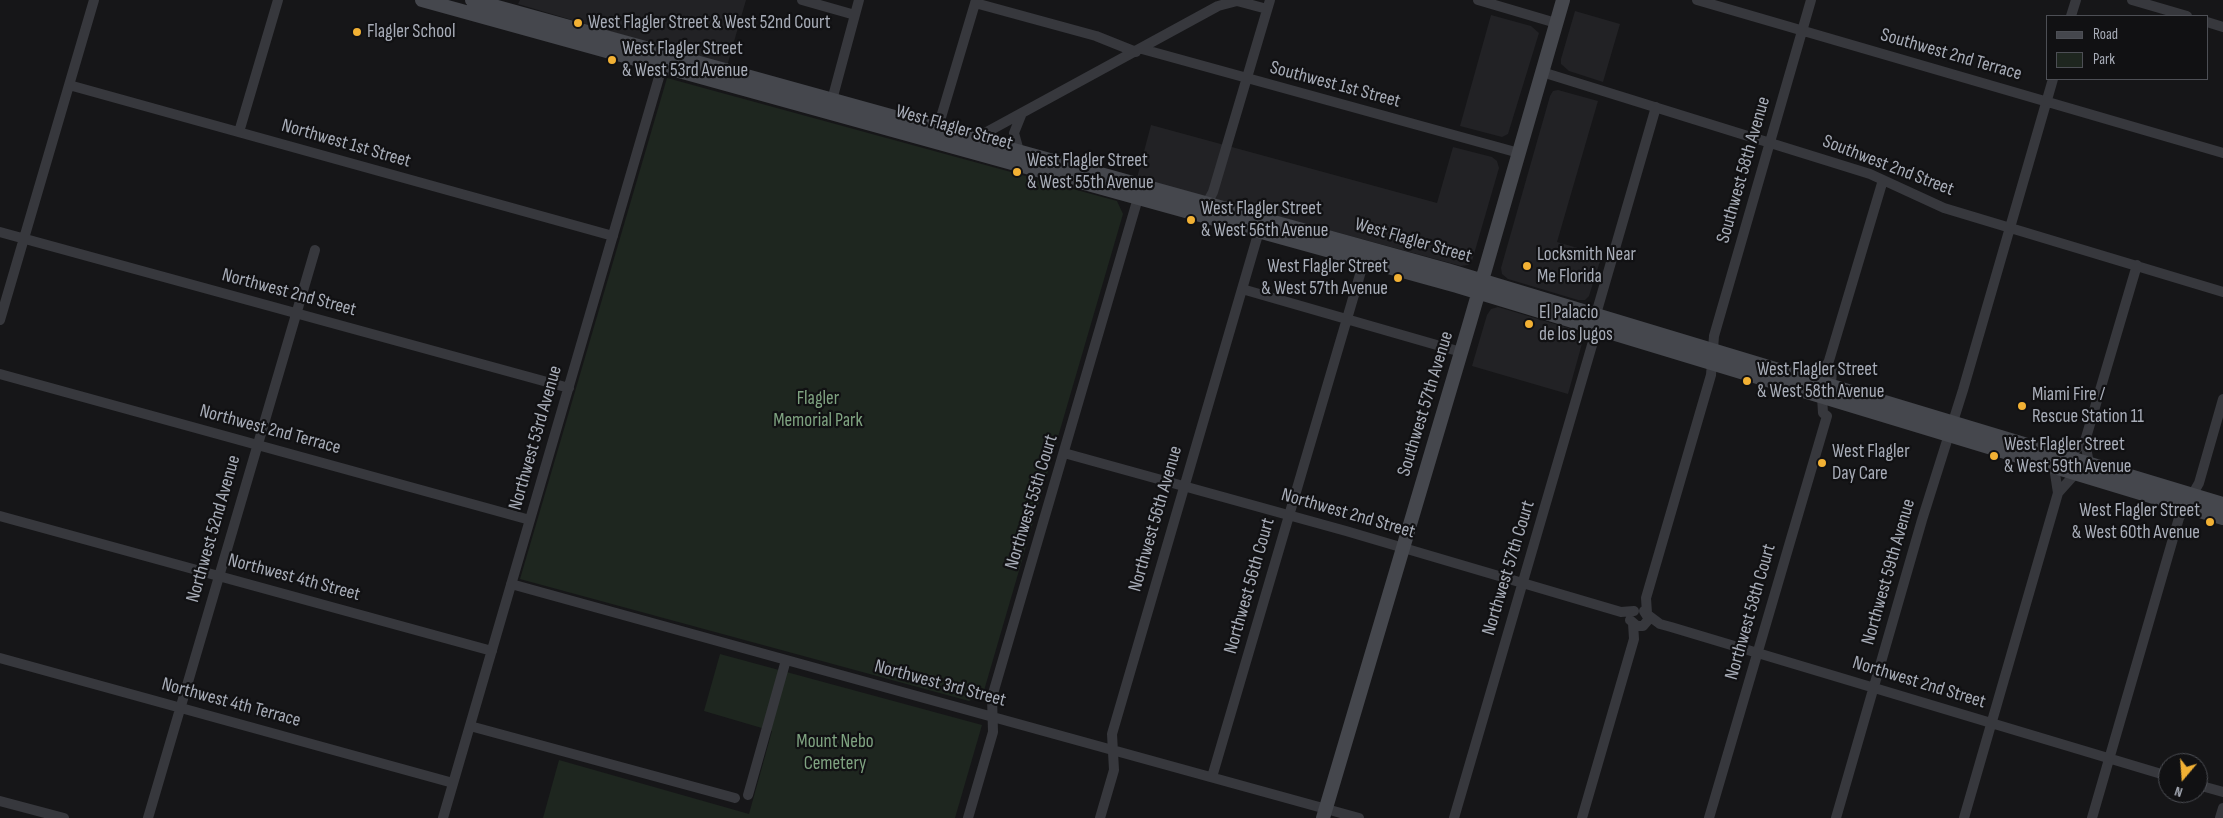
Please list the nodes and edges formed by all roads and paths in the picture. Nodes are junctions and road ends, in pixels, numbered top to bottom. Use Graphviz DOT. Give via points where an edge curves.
graph roads {
  1 [pos="94,0"];
  2 [pos="278,0"];
  3 [pos="422,0"];
  4 [pos="802,0"];
  5 [pos="859,0"];
  6 [pos="1478,0"];
  7 [pos="1563,0"];
  8 [pos="1697,0"];
  9 [pos="1811,0"];
  10 [pos="2076,0"];
  11 [pos="2132,0"];
  12 [pos="976,2"];
  13 [pos="508,5"];
  14 [pos="1268,5"];
  15 [pos="470,6"];
  16 [pos="855,15"];
  17 [pos="2072,15"];
  18 [pos="2184,15"];
  19 [pos="2208,22"];
  20 [pos="1556,23"];
  21 [pos="2223,27"];
  22 [pos="1802,30"];
  23 [pos="1139,51"];
  24 [pos="663,60"];
  25 [pos="1542,72"];
  26 [pos="1246,78"];
  27 [pos="2053,80"];
  28 [pos="69,86"];
  29 [pos="775,90"];
  30 [pos="832,100"];
  31 [pos="2047,102"];
  32 [pos="1656,107"];
  33 [pos="1022,113"];
  34 [pos="239,132"];
  35 [pos="936,135"];
  36 [pos="974,139"];
  37 [pos="1769,142"];
  38 [pos="952,146"];
  39 [pos="1019,151"];
  40 [pos="1519,153"];
  41 [pos="2223,153"];
  42 [pos="1883,180"];
  43 [pos="1138,198"];
  44 [pos="1207,203"];
  45 [pos="1182,210"];
  46 [pos="1286,225"];
  47 [pos="2010,227"];
  48 [pos="0,232"];
  49 [pos="1259,232"];
  50 [pos="613,236"];
  51 [pos="24,238"];
  52 [pos="315,250"];
  53 [pos="1364,261"];
  54 [pos="2137,265"];
  55 [pos="1480,286"];
  56 [pos="1242,290"];
  57 [pos="2223,292"];
  58 [pos="296,313"];
  59 [pos="1596,314"];
  60 [pos="1348,318"];
  61 [pos="0,320"];
  62 [pos="1597,328"];
  63 [pos="1461,352"];
  64 [pos="1712,356"];
  65 [pos="1828,364"];
  66 [pos="0,374"];
  67 [pos="1816,381"];
  68 [pos="1831,385"];
  69 [pos="569,388"];
  70 [pos="1822,397"];
  71 [pos="2223,399"];
  72 [pos="1840,402"];
  73 [pos="1827,416"];
  74 [pos="1951,429"];
  75 [pos="2085,441"];
  76 [pos="258,445"];
  77 [pos="1064,453"];
  78 [pos="2071,458"];
  79 [pos="2089,464"];
  80 [pos="2054,467"];
  81 [pos="2075,474"];
  82 [pos="1184,487"];
  83 [pos="2058,493"];
  84 [pos="2189,501"];
  85 [pos="2223,504"];
  86 [pos="1289,515"];
  87 [pos="0,516"];
  88 [pos="2223,518"];
  89 [pos="530,520"];
  90 [pos="1403,547"];
  91 [pos="219,576"];
  92 [pos="1522,583"];
  93 [pos="511,584"];
  94 [pos="1640,618"];
  95 [pos="492,651"];
  96 [pos="1757,653"];
  97 [pos="0,658"];
  98 [pos="786,660"];
  99 [pos="1874,688"];
  100 [pos="180,708"];
  101 [pos="993,716"];
  102 [pos="1992,723"];
  103 [pos="470,726"];
  104 [pos="1113,750"];
  105 [pos="2110,758"];
  106 [pos="2158,773"];
  107 [pos="1212,777"];
  108 [pos="453,783"];
  109 [pos="2208,788"];
  110 [pos="2223,792"];
  111 [pos="748,795"];
  112 [pos="735,798"];
  113 [pos="0,801"];
  114 [pos="2223,808"];
  115 [pos="1324,813"];
  116 [pos="64,818"];
  117 [pos="148,818"];
  118 [pos="443,818"];
  119 [pos="968,818"];
  120 [pos="1100,818"];
  121 [pos="1359,818"];
  122 [pos="1454,818"];
  123 [pos="1582,818"];
  124 [pos="1709,818"];
  125 [pos="1836,818"];
  126 [pos="1964,818"];
  127 [pos="2092,818"];
  128 [pos="2220,818"];
  1 -- 28 [label="street"];
  2 -- 34 [label="street"];
  3 -- 15 [label="main road"];
  4 -- 16 [label="street"];
  5 -- 16 [label="street"];
  6 -- 20 [label="street"];
  7 -- 20 [label="main road, Southwest 57th Avenue"];
  8 -- 22 [label="street, Southwest 2nd Terrace"];
  9 -- 22 [label="street, Southwest 58th Avenue"];
  10 -- 17 [label="street"];
  11 -- 18 [label="street"];
  12 -- 23 [label="street, Southwest 1st Street"];
  12 -- 35 [label="street"];
  13 -- 15 [label="main road" via="489,13"];
  13 -- 24 [label="main road, West Flagler Street"];
  14 -- 23 [label="street" via="1237,1 1226,3"];
  14 -- 26 [label="street"];
  15 -- 24 [label="main road" via="639,60"];
  16 -- 30 [label="street"];
  19 -- 21 [label="street"];
  20 -- 25 [label="main road, Southwest 57th Avenue"];
  22 -- 31 [label="street, Southwest 2nd Terrace"];
  22 -- 37 [label="street, Southwest 58th Avenue"];
  23 -- 26 [label="street, Southwest 1st Street"];
  23 -- 33 [label="street"];
  24 -- 29 [label="main road, West Flagler Street"];
  24 -- 29 [label="main road, West Flagler Street" via="695,62"];
  24 -- 50 [label="street, Northwest 53rd Avenue"];
  25 -- 32 [label="street, Southwest 2nd Street"];
  25 -- 40 [label="main road, Southwest 57th Avenue"];
  26 -- 40 [label="street, Southwest 1st Street"];
  26 -- 44 [label="street"];
  27 -- 31 [label="street, Northwest 59th Avenue"];
  28 -- 34 [label="street, Northwest 1st Street"];
  28 -- 51 [label="street"];
  29 -- 30 [label="main road, West Flagler Street"];
  29 -- 35 [label="main road, West Flagler Street"];
  30 -- 35 [label="main road, West Flagler Street"];
  31 -- 41 [label="street, Southwest 2nd Terrace"];
  31 -- 47 [label="street, Northwest 59th Avenue"];
  32 -- 37 [label="street, Southwest 2nd Street"];
  32 -- 59 [label="street"];
  33 -- 36 [label="street"];
  33 -- 39 [label="street" via="1014,133"];
  34 -- 50 [label="street, Northwest 1st Street"];
  35 -- 36 [label="main road, West Flagler Street"];
  35 -- 38 [label="main road, West Flagler Street"];
  36 -- 38 [label="main road"];
  36 -- 39 [label="main road, West Flagler Street"];
  37 -- 42 [label="street, Southwest 2nd Street"];
  37 -- 64 [label="street, Southwest 58th Avenue" via="1714,336"];
  38 -- 43 [label="main road, West Flagler Street"];
  39 -- 44 [label="main road, West Flagler Street"];
  40 -- 55 [label="main road, Southwest 57th Avenue"];
  42 -- 47 [label="street, Southwest 2nd Street" via="1938,206"];
  42 -- 65 [label="street"];
  43 -- 45 [label="main road, West Flagler Street"];
  43 -- 77 [label="street, Northwest 55th Court"];
  44 -- 45 [label="main road"];
  44 -- 46 [label="main road, West Flagler Street"];
  45 -- 49 [label="main road, West Flagler Street"];
  46 -- 49 [label="main road"];
  46 -- 55 [label="main road, West Flagler Street"];
  47 -- 54 [label="street, Southwest 2nd Street"];
  47 -- 74 [label="street, Northwest 59th Avenue"];
  48 -- 51 [label="street, Northwest 2nd Street"];
  49 -- 53 [label="main road, West Flagler Street"];
  49 -- 56 [label="street, Northwest 56th Avenue"];
  50 -- 69 [label="street, Northwest 53rd Avenue"];
  51 -- 58 [label="street, Northwest 2nd Street"];
  51 -- 61 [label="street"];
  52 -- 58 [label="street, Northwest 52nd Avenue"];
  53 -- 55 [label="main road, West Flagler Street"];
  53 -- 60 [label="street, Northwest 56th Court"];
  54 -- 57 [label="street, Southwest 2nd Street"];
  54 -- 75 [label="street"];
  55 -- 59 [label="main road, West Flagler Street"];
  55 -- 62 [label="main road, West Flagler Street"];
  55 -- 63 [label="main road, Southwest 57th Avenue"];
  56 -- 60 [label="street"];
  56 -- 82 [label="street, Northwest 56th Avenue"];
  58 -- 69 [label="street, Northwest 2nd Street"];
  58 -- 76 [label="street, Northwest 52nd Avenue"];
  59 -- 64 [label="main road, West Flagler Street"];
  60 -- 63 [label="street"];
  60 -- 86 [label="street, Northwest 56th Court"];
  62 -- 64 [label="main road, West Flagler Street"];
  62 -- 92 [label="street, Northwest 57th Court"];
  63 -- 90 [label="main road, Southwest 57th Avenue"];
  64 -- 67 [label="main road, West Flagler Street"];
  64 -- 70 [label="main road, West Flagler Street"];
  64 -- 94 [label="street, Southwest 58th Avenue" via="1711,375"];
  65 -- 67 [label="street"];
  65 -- 68 [label="street" via="1832,370"];
  66 -- 76 [label="street, Northwest 2nd Terrace"];
  67 -- 68 [label="main road, West Flagler Street"];
  68 -- 74 [label="main road, West Flagler Street"];
  69 -- 89 [label="street, Northwest 53rd Avenue"];
  70 -- 72 [label="main road, West Flagler Street"];
  70 -- 73 [label="street" via="1823,413"];
  71 -- 84 [label="street" via="2199,483"];
  72 -- 73 [label="street, Northwest 58th Court"];
  72 -- 74 [label="main road, West Flagler Street"];
  73 -- 96 [label="street, Northwest 58th Court"];
  74 -- 78 [label="main road, West Flagler Street"];
  74 -- 80 [label="main road, West Flagler Street"];
  74 -- 99 [label="street, Northwest 59th Avenue"];
  75 -- 78 [label="street"];
  75 -- 79 [label="street"];
  76 -- 89 [label="street, Northwest 2nd Terrace"];
  76 -- 91 [label="street, Northwest 52nd Avenue"];
  77 -- 82 [label="street, Northwest 2nd Street"];
  77 -- 101 [label="street, Northwest 55th Court" via="992,697"];
  78 -- 79 [label="main road, West Flagler Street"];
  79 -- 84 [label="main road, West Flagler Street"];
  80 -- 81 [label="main road, West Flagler Street"];
  80 -- 83 [label="street"];
  81 -- 83 [label="street"];
  81 -- 84 [label="main road, West Flagler Street"];
  82 -- 86 [label="street, Northwest 2nd Street"];
  82 -- 104 [label="street, Northwest 56th Avenue" via="1112,734"];
  83 -- 102 [label="street"];
  84 -- 85 [label="main road, West Flagler Street"];
  84 -- 88 [label="main road, West Flagler Street"];
  84 -- 105 [label="street" via="2179,518"];
  86 -- 90 [label="street, Northwest 2nd Street"];
  86 -- 107 [label="street, Northwest 56th Court"];
  87 -- 91 [label="street, Northwest 4th Street"];
  89 -- 93 [label="street, Northwest 53rd Avenue"];
  90 -- 92 [label="street, Northwest 2nd Street"];
  90 -- 115 [label="main road, Southwest 57th Avenue"];
  91 -- 95 [label="street, Northwest 4th Street"];
  91 -- 100 [label="street, Northwest 52nd Avenue"];
  92 -- 94 [label="street, Northwest 2nd Street"];
  92 -- 122 [label="street, Northwest 57th Court"];
  93 -- 95 [label="street, Northwest 53rd Avenue"];
  93 -- 98 [label="street, Northwest 3rd Street"];
  94 -- 96 [label="street, Northwest 2nd Street"];
  94 -- 123 [label="street"];
  95 -- 103 [label="street, Northwest 53rd Avenue"];
  96 -- 99 [label="street, Northwest 2nd Street"];
  96 -- 124 [label="street, Northwest 58th Court"];
  97 -- 100 [label="street, Northwest 4th Terrace"];
  98 -- 101 [label="street, Northwest 3rd Street"];
  98 -- 111 [label="street"];
  99 -- 102 [label="street, Northwest 2nd Street"];
  99 -- 125 [label="street, Northwest 59th Avenue"];
  100 -- 108 [label="street, Northwest 4th Terrace"];
  100 -- 117 [label="street, Northwest 52nd Avenue"];
  101 -- 104 [label="street, Northwest 3rd Street"];
  101 -- 119 [label="street, Northwest 55th Court" via="993,732"];
  102 -- 105 [label="street, Northwest 2nd Street"];
  102 -- 126 [label="street"];
  103 -- 108 [label="street, Northwest 53rd Avenue"];
  103 -- 112 [label="street"];
  104 -- 107 [label="street, Northwest 3rd Street"];
  104 -- 120 [label="street, Northwest 56th Avenue" via="1114,770"];
  105 -- 106 [label="street, Northwest 2nd Street"];
  105 -- 127 [label="street"];
  107 -- 115 [label="street, Northwest 3rd Street"];
  108 -- 118 [label="street, Northwest 53rd Avenue"];
  109 -- 110 [label="street"];
  113 -- 116 [label="street"];
  114 -- 128 [label="street"];
  115 -- 121 [label="street, Northwest 3rd Street"];
}
